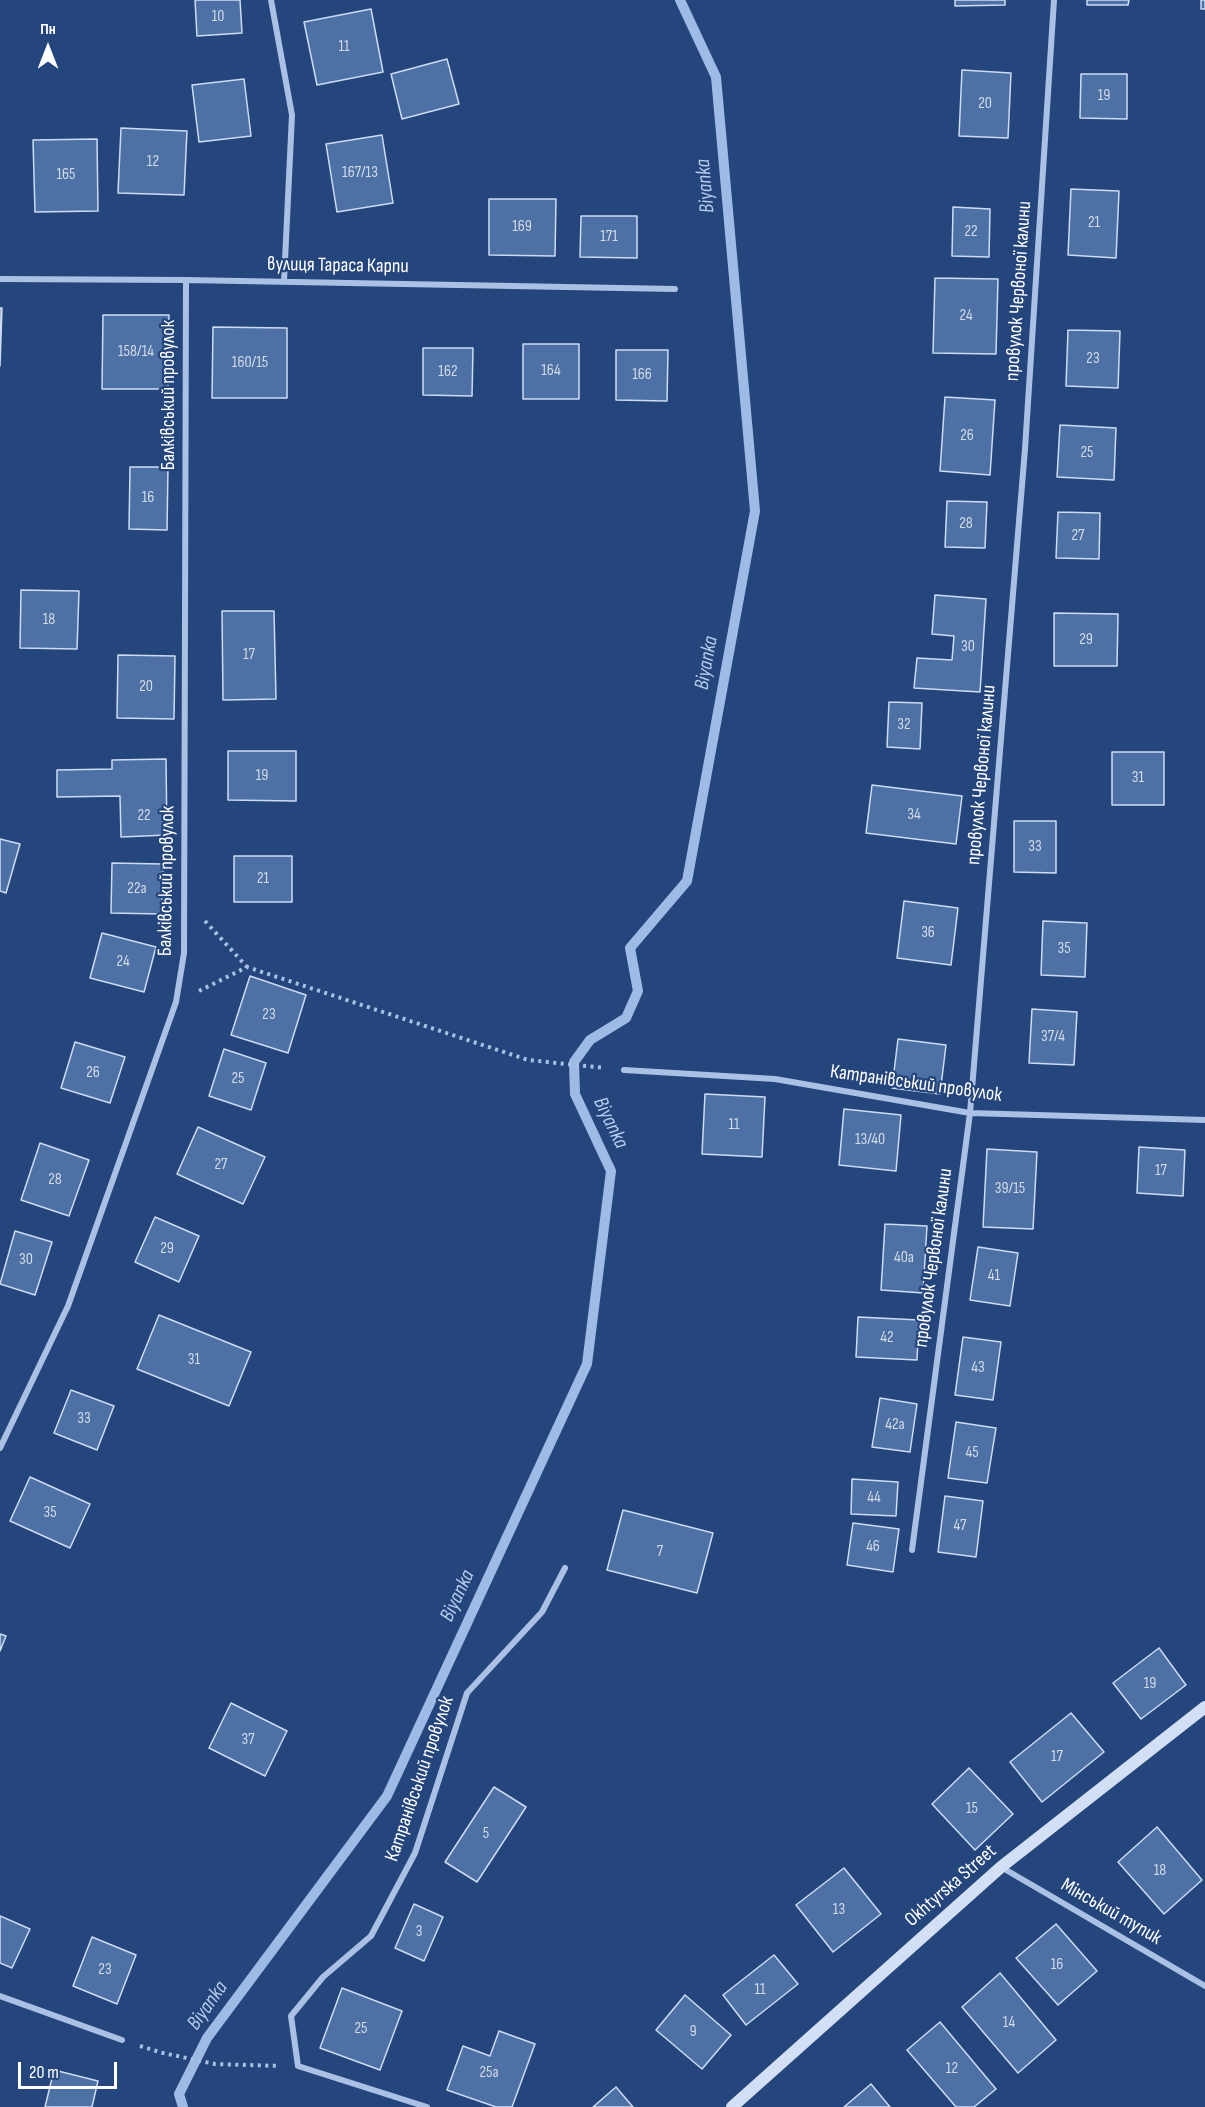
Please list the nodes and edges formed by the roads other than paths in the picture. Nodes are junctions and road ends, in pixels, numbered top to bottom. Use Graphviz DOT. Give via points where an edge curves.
graph roads {
  1 [pos="271,0"];
  2 [pos="1054,0"];
  3 [pos="0,279"];
  4 [pos="186,280"];
  5 [pos="284,281"];
  6 [pos="675,289"];
  7 [pos="624,1070"];
  8 [pos="970,1113"];
  9 [pos="1205,1120"];
  10 [pos="0,1448"];
  11 [pos="912,1550"];
  12 [pos="566,1568"];
  13 [pos="1205,1707"];
  14 [pos="1001,1867"];
  15 [pos="1205,1986"];
  16 [pos="0,1996"];
  17 [pos="122,2040"];
  18 [pos="427,2107"];
  19 [pos="732,2107"];
  1 -- 5 [label="street" via="292,116"];
  2 -- 8 [label="street, провулок Червоної калини" via="1025,449"];
  3 -- 4 [label="street, вулиця Тараса Карпи"];
  4 -- 5 [label="street, вулиця Тараса Карпи"];
  4 -- 10 [label="street, Балківський провулок" via="184,953 176,1002 68,1306"];
  5 -- 6 [label="street, вулиця Тараса Карпи"];
  7 -- 8 [label="street, Катранівський провулок" via="774,1079"];
  8 -- 9 [label="street, Катранівський провулок"];
  8 -- 11 [label="street, провулок Червоної калини"];
  12 -- 18 [label="street, Катранівський провулок" via="542,1612 467,1693 415,1853 371,1936 323,1977 291,2016 298,2066"];
  13 -- 14 [label="street, Okhtyrska Street"];
  14 -- 15 [label="street, Мінський тупик"];
  14 -- 19 [label="street, Okhtyrska Street"];
  16 -- 17 [label="street"];
}
